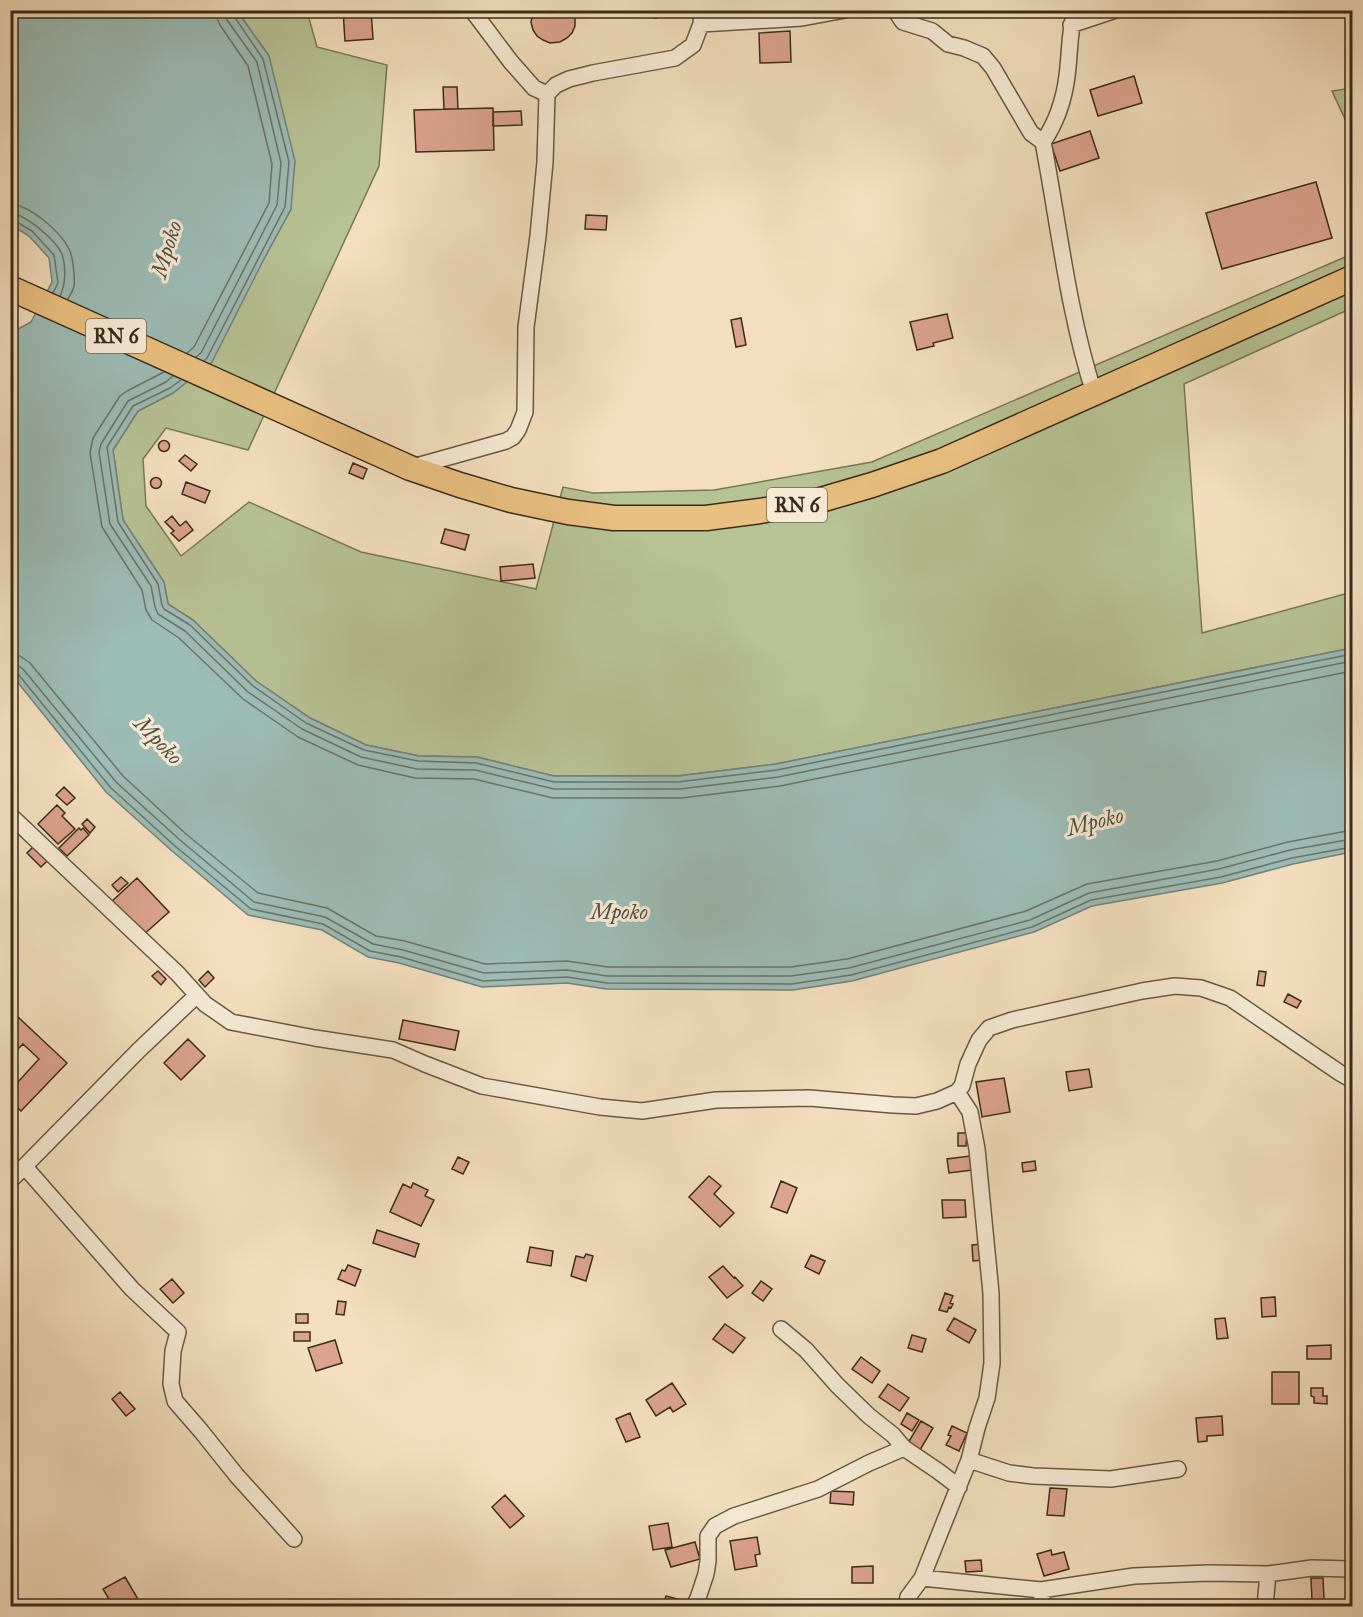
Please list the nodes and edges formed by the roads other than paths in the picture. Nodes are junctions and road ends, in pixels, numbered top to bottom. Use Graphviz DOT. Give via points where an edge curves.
graph roads {
  1 [pos="472,10"];
  2 [pos="845,10"];
  3 [pos="895,10"];
  4 [pos="1116,10"];
  5 [pos="701,17"];
  6 [pos="1073,18"];
  7 [pos="547,94"];
  8 [pos="1043,142"];
  9 [pos="1353,278"];
  10 [pos="10,288"];
  11 [pos="1094,393"];
  12 [pos="410,468"];
  13 [pos="10,815"];
  14 [pos="197,996"];
  15 [pos="1353,1080"];
  16 [pos="957,1092"];
  17 [pos="25,1167"];
  18 [pos="10,1181"];
  19 [pos="781,1329"];
  20 [pos="904,1448"];
  21 [pos="969,1460"];
  22 [pos="1178,1469"];
  23 [pos="959,1487"];
  24 [pos="294,1539"];
  25 [pos="1353,1569"];
  26 [pos="1268,1574"];
  27 [pos="922,1578"];
  28 [pos="1041,1590"];
  29 [pos="694,1606"];
  30 [pos="906,1606"];
  31 [pos="1043,1606"];
  32 [pos="1265,1606"];
  1 -- 7 [label="street" via="534,88"];
  2 -- 5 [label="street" via="802,18"];
  3 -- 8 [label="street" via="903,22 932,31 948,44 983,56 1031,133"];
  4 -- 6 [label="street"];
  5 -- 7 [label="street" via="693,45 675,58 569,79"];
  6 -- 8 [label="street" via="1059,112"];
  7 -- 12 [label="street" via="545,162 526,327 525,412 518,430 506,441"];
  8 -- 11 [label="street" via="1060,245"];
  9 -- 11 [label="main road, RN 6"];
  10 -- 12 [label="main road, RN 6"];
  11 -- 12 [label="main road, RN 6" via="942,461 872,485 817,501 706,518 614,518 568,512 511,500"];
  13 -- 14 [label="street"];
  14 -- 16 [label="street" via="231,1022 393,1050 482,1086 600,1107 642,1111 716,1100 809,1098 916,1106"];
  14 -- 17 [label="street"];
  15 -- 16 [label="street" via="1230,998 1201,988 1175,986 989,1028 979,1040"];
  16 -- 21 [label="street" via="970,1112 977,1149 992,1293 991,1374"];
  17 -- 18 [label="street"];
  17 -- 24 [label="street" via="132,1289 178,1332 171,1384 175,1401"];
  19 -- 20 [label="street"];
  20 -- 23 [label="street"];
  20 -- 29 [label="street" via="818,1489 715,1526 708,1536 706,1574"];
  21 -- 22 [label="street" via="1033,1476 1111,1479"];
  21 -- 23 [label="street"];
  23 -- 27 [label="street"];
  25 -- 26 [label="street" via="1312,1568"];
  26 -- 28 [label="street" via="1134,1576"];
  26 -- 32 [label="street"];
  27 -- 28 [label="street"];
  27 -- 30 [label="street"];
  28 -- 31 [label="street"];
}
